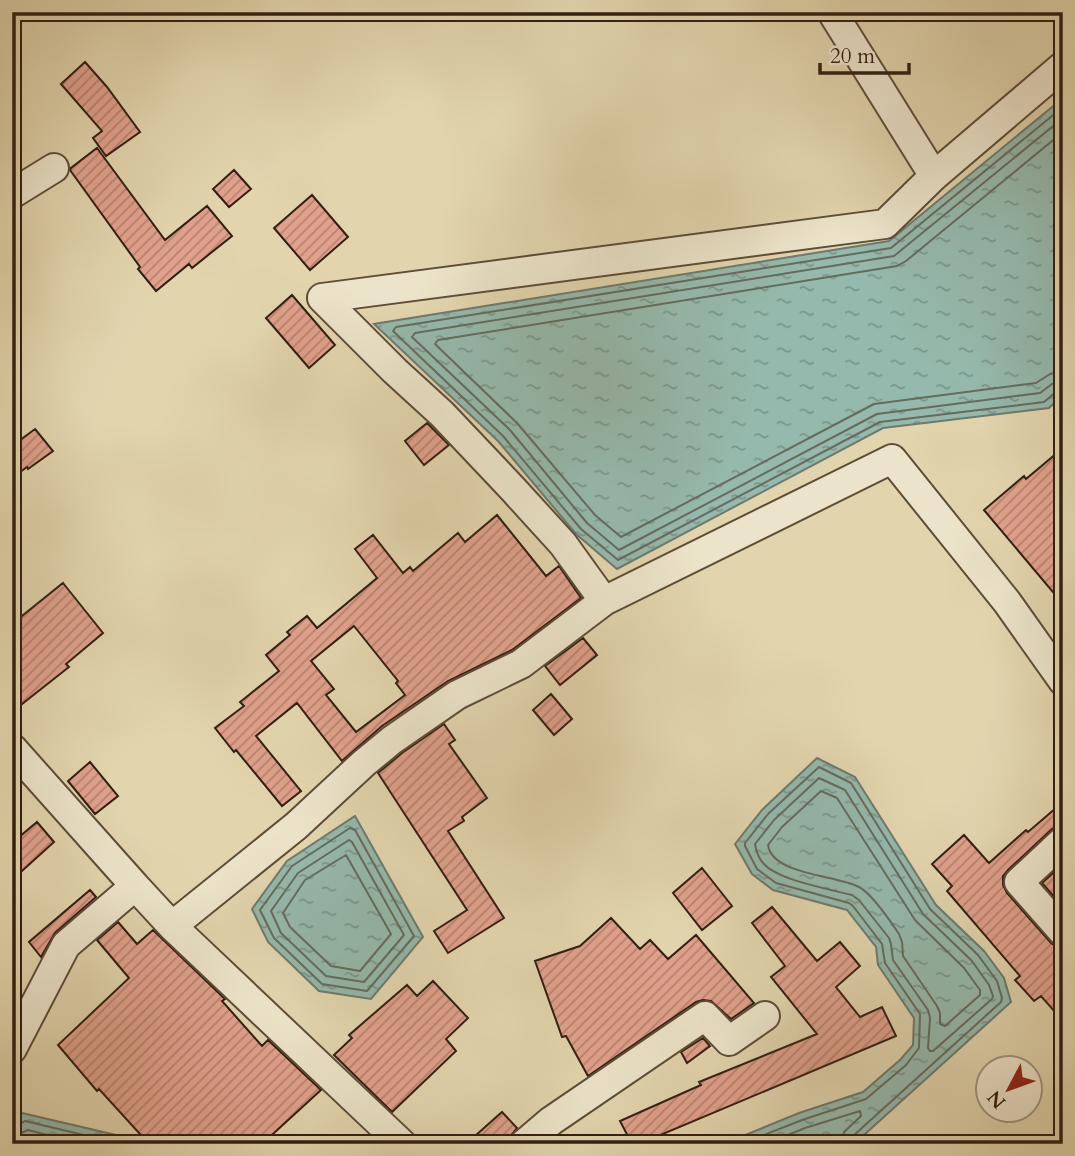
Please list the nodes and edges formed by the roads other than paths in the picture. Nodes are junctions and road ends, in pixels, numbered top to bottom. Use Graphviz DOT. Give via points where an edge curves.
graph roads {
  1 [pos="832,12"];
  2 [pos="1063,66"];
  3 [pos="54,168"];
  4 [pos="934,176"];
  5 [pos="12,194"];
  6 [pos="604,601"];
  7 [pos="1063,681"];
  8 [pos="12,748"];
  9 [pos="1063,841"];
  10 [pos="135,886"];
  11 [pos="172,926"];
  12 [pos="1063,932"];
  13 [pos="765,1016"];
  14 [pos="12,1049"];
  15 [pos="402,1144"];
  16 [pos="524,1144"];
  1 -- 4 [label="street"];
  2 -- 4 [label="street"];
  3 -- 5 [label="street"];
  4 -- 6 [label="street" via="885,224 322,298 512,488 563,544"];
  6 -- 7 [label="street" via="892,459 1007,602"];
  6 -- 11 [label="street" via="521,664 457,695 392,740 296,827"];
  8 -- 10 [label="street"];
  9 -- 12 [label="street" via="1019,882"];
  10 -- 11 [label="street"];
  10 -- 14 [label="street" via="66,945"];
  11 -- 15 [label="street"];
  13 -- 16 [label="street" via="729,1041 705,1016"];
}
